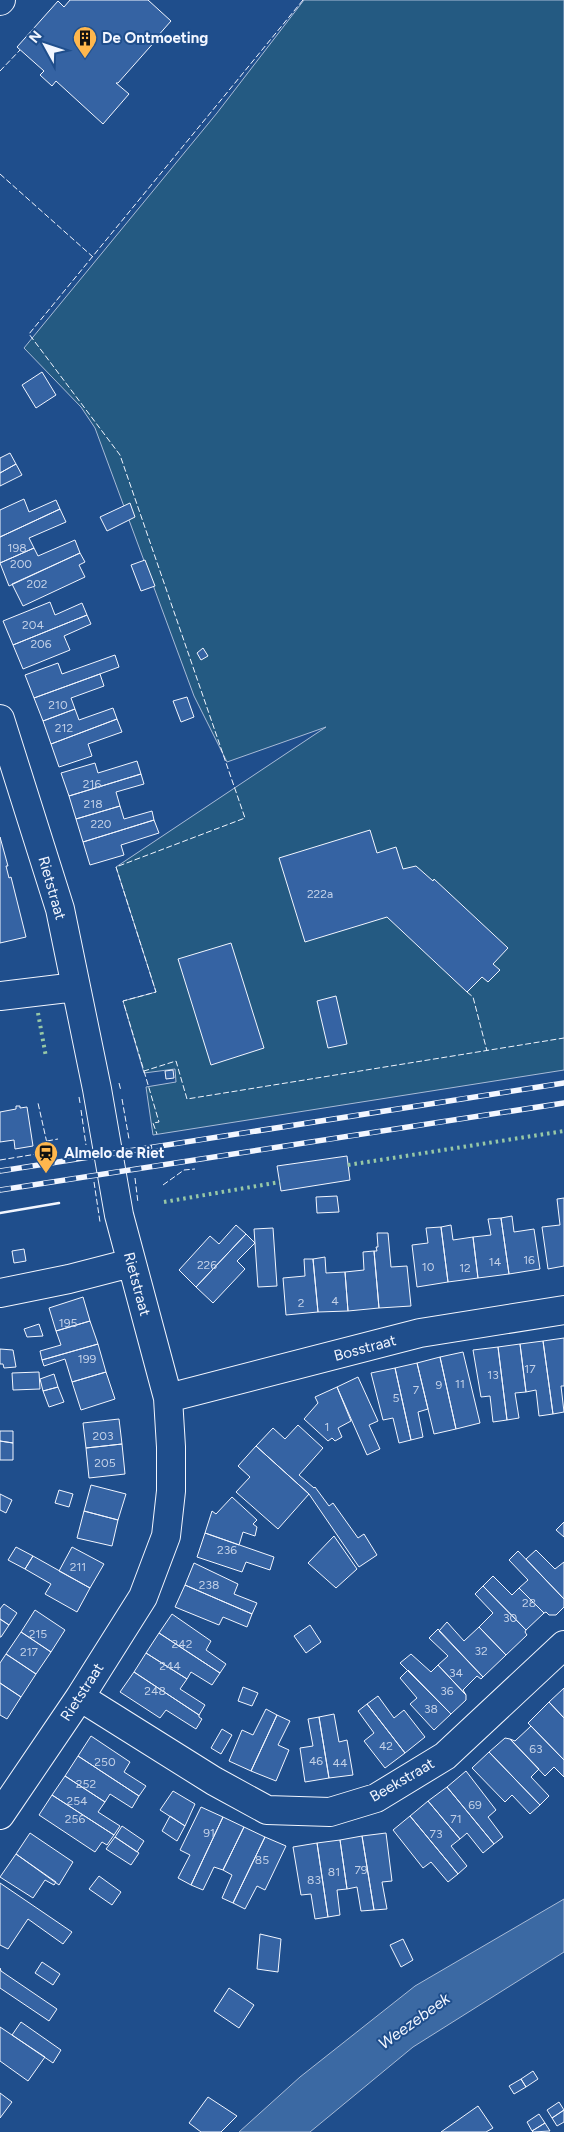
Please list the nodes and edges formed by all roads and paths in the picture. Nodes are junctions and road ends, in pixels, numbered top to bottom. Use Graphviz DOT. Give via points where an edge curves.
graph roads {
  1 [pos="0,719"];
  2 [pos="76,987"];
  3 [pos="0,996"];
  4 [pos="131,1263"];
  5 [pos="0,1293"];
  6 [pos="564,1310"];
  7 [pos="168,1398"];
  8 [pos="564,1645"];
  9 [pos="80,1696"];
  10 [pos="0,1815"];
  1 -- 2 [label="street, Rietstraat" via="60,909"];
  2 -- 3 [label="street"];
  2 -- 4 [label="street, Rietstraat" via="118,1215"];
  4 -- 5 [label="street"];
  4 -- 7 [label="street, Rietstraat"];
  6 -- 7 [label="street, Bosstraat" via="420,1333"];
  7 -- 9 [label="street, Rietstraat" via="171,1492 166,1536 142,1597"];
  8 -- 9 [label="street, Beekstraat" via="445,1756 376,1798 330,1812 267,1810 214,1782"];
  9 -- 10 [label="street, Rietstraat"];
}
